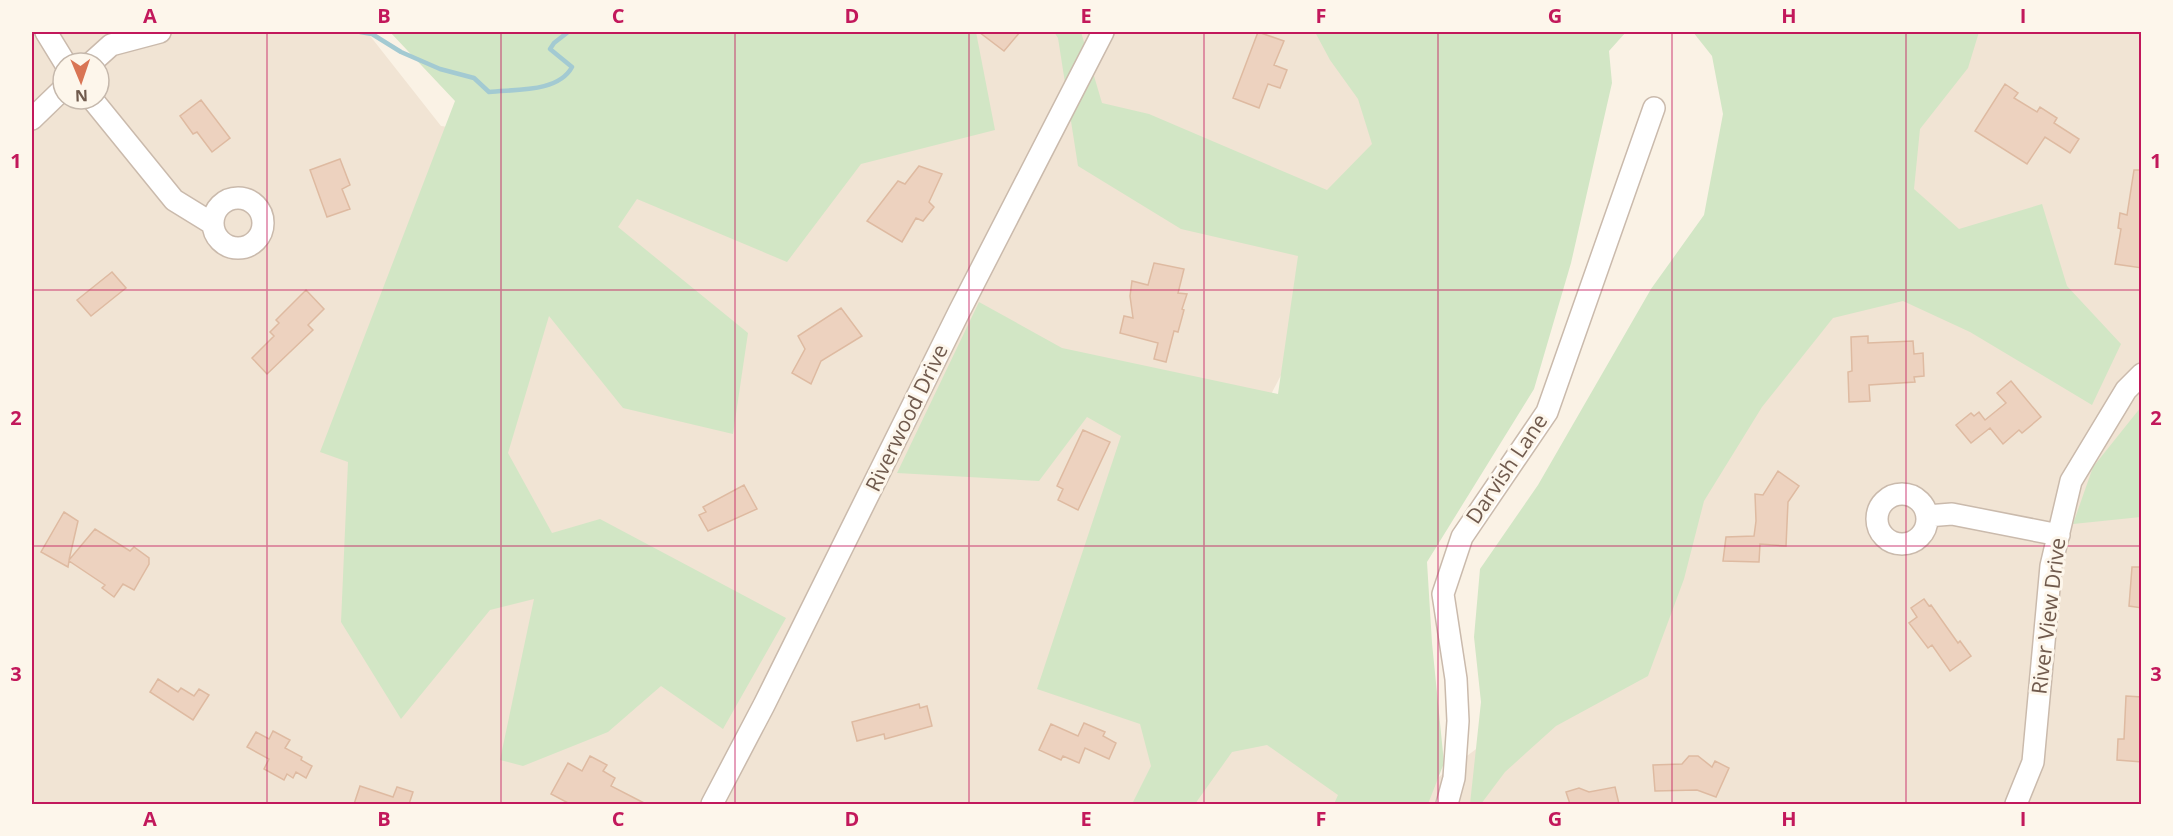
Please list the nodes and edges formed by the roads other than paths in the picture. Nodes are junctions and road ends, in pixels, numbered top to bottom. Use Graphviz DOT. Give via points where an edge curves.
graph roads {
  1 [pos="46,32"];
  2 [pos="160,32"];
  3 [pos="1103,32"];
  4 [pos="58,51"];
  5 [pos="104,51"];
  6 [pos="51,101"];
  7 [pos="1654,108"];
  8 [pos="102,111"];
  9 [pos="32,119"];
  10 [pos="213,224"];
  11 [pos="2142,374"];
  12 [pos="1928,516"];
  13 [pos="2059,535"];
  14 [pos="712,804"];
  15 [pos="1447,804"];
  16 [pos="2016,804"];
  1 -- 4 [label="street"];
  2 -- 5 [label="street" via="111,45"];
  3 -- 14 [label="street, Riverwood Drive"];
  6 -- 9 [label="street"];
  7 -- 15 [label="street, Darvish Lane" via="1547,412 1462,537 1443,594 1458,721 1454,778"];
  8 -- 10 [label="street" via="174,201"];
  11 -- 13 [label="street, River View Drive" via="2126,390 2071,481"];
  12 -- 13 [label="street" via="1952,514"];
  13 -- 16 [label="street, River View Drive" via="2051,566 2033,762"];
}
